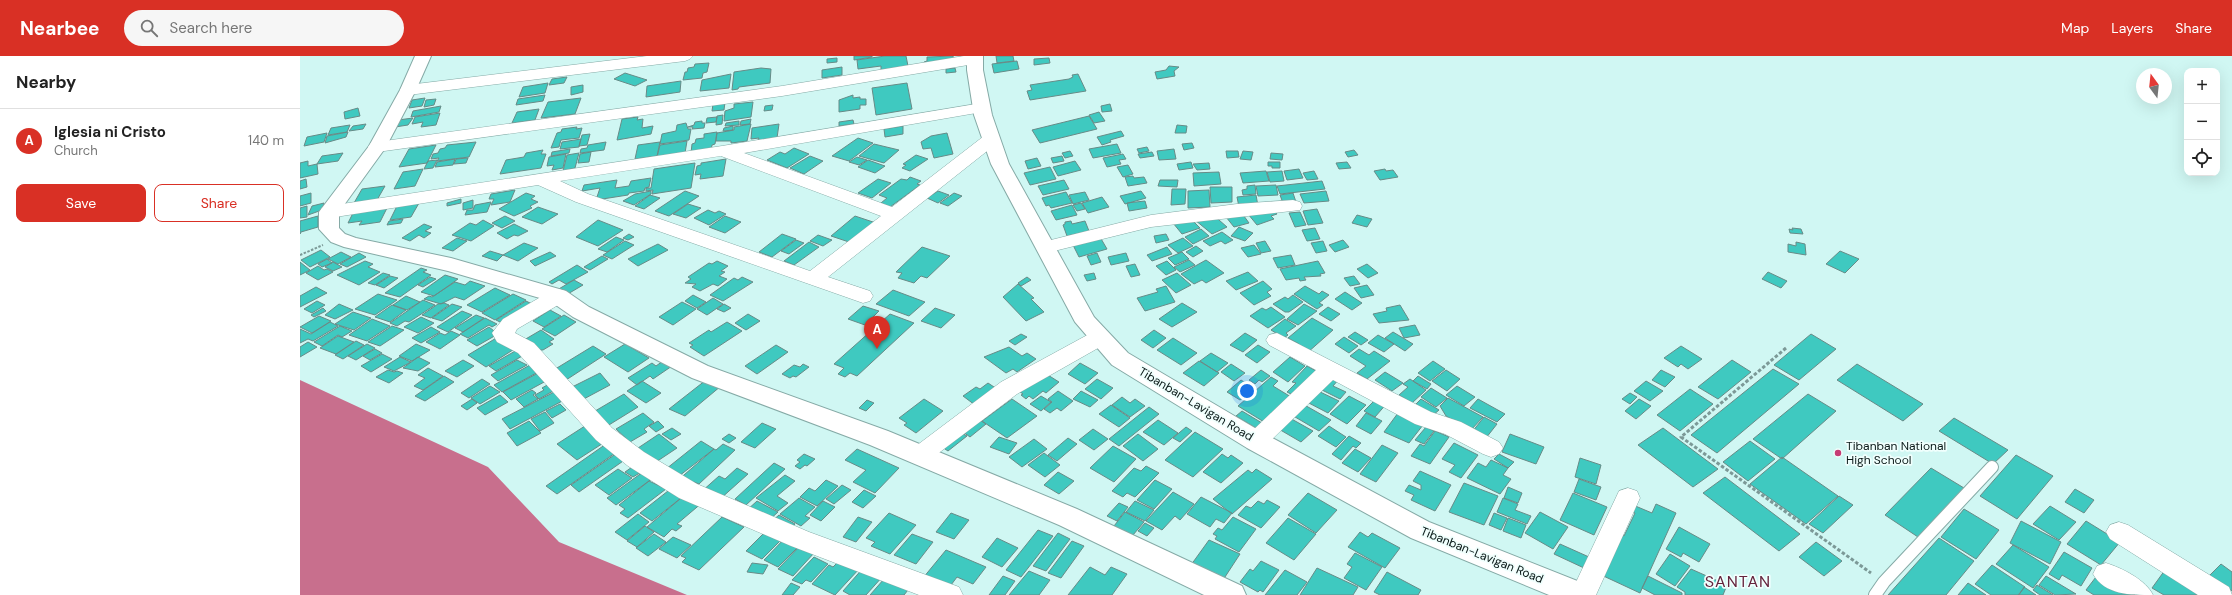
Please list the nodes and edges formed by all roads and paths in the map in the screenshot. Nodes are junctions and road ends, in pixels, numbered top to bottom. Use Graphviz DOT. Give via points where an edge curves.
graph roads {
  1 [pos="423,56"];
  2 [pos="685,56"];
  3 [pos="974,58"];
  4 [pos="408,90"];
  5 [pos="982,108"];
  6 [pos="990,140"];
  7 [pos="377,147"];
  8 [pos="722,151"];
  9 [pos="540,179"];
  10 [pos="1292,206"];
  11 [pos="329,212"];
  12 [pos="893,214"];
  13 [pos="338,238"];
  14 [pos="1046,247"];
  15 [pos="300,255"];
  16 [pos="814,278"];
  17 [pos="558,296"];
  18 [pos="863,296"];
  19 [pos="1099,338"];
  20 [pos="1276,340"];
  21 [pos="1786,348"];
  22 [pos="1330,370"];
  23 [pos="1256,441"];
  24 [pos="1491,448"];
  25 [pos="920,455"];
  26 [pos="1992,467"];
  27 [pos="1628,498"];
  28 [pos="2119,532"];
  29 [pos="2106,574"];
  30 [pos="1884,582"];
  31 [pos="2215,594"];
  32 [pos="950,595"];
  33 [pos="1232,595"];
  34 [pos="1580,595"];
  35 [pos="1583,595"];
  36 [pos="1875,595"];
  37 [pos="2140,595"];
  1 -- 4 [label="street"];
  2 -- 4 [label="street"];
  3 -- 5 [label="street, Tibanban-Lavigan Road"];
  3 -- 7 [label="street" via="782,91"];
  4 -- 7 [label="street"];
  5 -- 6 [label="street, Tibanban-Lavigan Road"];
  5 -- 8 [label="street"];
  6 -- 12 [label="street"];
  6 -- 14 [label="street, Tibanban-Lavigan Road" via="1000,164"];
  7 -- 11 [label="street"];
  8 -- 9 [label="street"];
  8 -- 12 [label="street"];
  9 -- 11 [label="street"];
  9 -- 16 [label="street" via="582,198"];
  10 -- 14 [label="street" via="1151,221"];
  11 -- 13 [label="street" via="329,229"];
  12 -- 16 [label="street"];
  13 -- 15 [label="path"];
  13 -- 17 [label="street" via="496,277"];
  14 -- 19 [label="street, Tibanban-Lavigan Road" via="1079,309"];
  16 -- 18 [label="street"];
  17 -- 25 [label="street" via="581,312 700,372"];
  17 -- 32 [label="street" via="510,324 503,333 505,337 526,348 604,434 636,460 688,491 786,533"];
  19 -- 23 [label="street, Tibanban-Lavigan Road" via="1120,358"];
  19 -- 25 [label="street" via="1009,388"];
  20 -- 22 [label="street"];
  21 -- 30 [label="path" via="1681,437"];
  22 -- 23 [label="street"];
  22 -- 24 [label="street" via="1423,418 1453,428"];
  23 -- 34 [label="street, Tibanban-Lavigan Road" via="1420,530"];
  25 -- 33 [label="street" via="1068,517"];
  26 -- 30 [label="lane"];
  27 -- 35 [label="street"];
  28 -- 31 [label="street"];
  29 -- 37 [label="street"];
  30 -- 36 [label="lane"];
}
